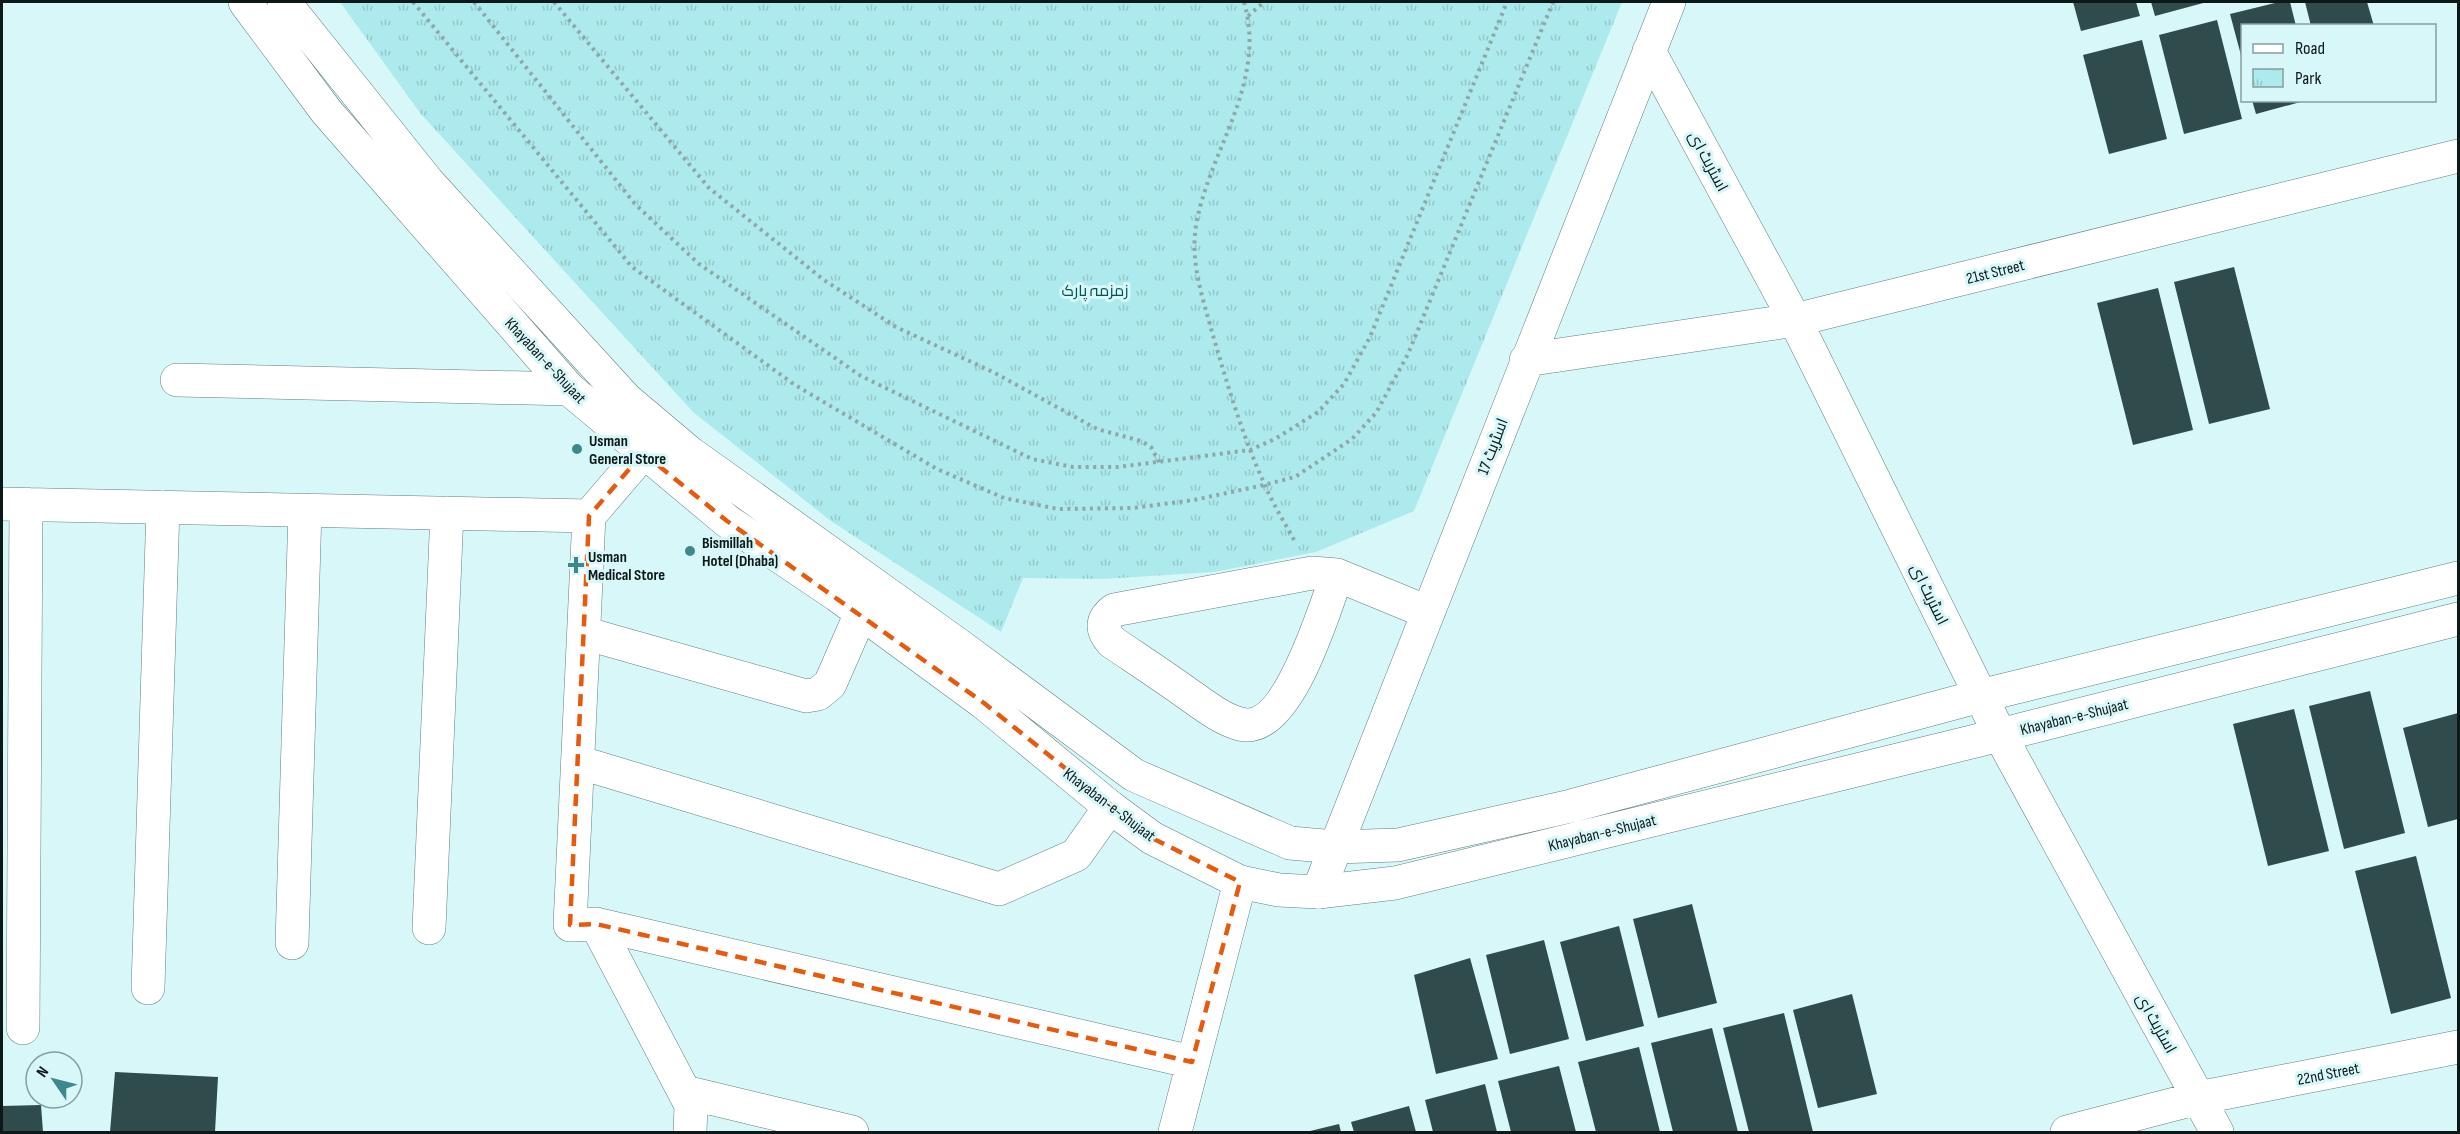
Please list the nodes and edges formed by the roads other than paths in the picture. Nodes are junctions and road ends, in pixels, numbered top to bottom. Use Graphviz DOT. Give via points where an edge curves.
graph roads {
  1 [pos="245,2"];
  2 [pos="284,2"];
  3 [pos="1669,2"];
  4 [pos="1649,51"];
  5 [pos="2458,156"];
  6 [pos="1795,320"];
  7 [pos="1526,360"];
  8 [pos="177,380"];
  9 [pos="569,389"];
  10 [pos="643,453"];
  11 [pos="14,504"];
  12 [pos="163,507"];
  13 [pos="305,510"];
  14 [pos="447,513"];
  15 [pos="590,516"];
  16 [pos="1324,574"];
  17 [pos="2458,578"];
  18 [pos="1427,612"];
  19 [pos="861,613"];
  20 [pos="2458,619"];
  21 [pos="584,633"];
  22 [pos="1980,696"];
  23 [pos="2000,735"];
  24 [pos="578,762"];
  25 [pos="1110,807"];
  26 [pos="1335,847"];
  27 [pos="1239,882"];
  28 [pos="1318,892"];
  29 [pos="596,924"];
  30 [pos="429,928"];
  31 [pos="292,943"];
  32 [pos="148,988"];
  33 [pos="22,1028"];
  34 [pos="2458,1047"];
  35 [pos="1192,1062"];
  36 [pos="685,1092"];
  37 [pos="2198,1098"];
  38 [pos="690,1132"];
  39 [pos="852,1132"];
  40 [pos="1175,1132"];
  41 [pos="2067,1132"];
  42 [pos="2217,1132"];
  1 -- 9 [label="street, Khayaban-e-Shujaat" via="326,111"];
  2 -- 26 [label="street, Khayaban-e-Shujaat" via="428,182 626,399 690,453 1134,775 1290,843"];
  3 -- 4 [label="street, اسٹریٹ 17"];
  4 -- 6 [label="street, اسٹریٹ ای"];
  4 -- 7 [label="street, اسٹریٹ 17"];
  5 -- 6 [label="street, 21st Street"];
  6 -- 7 [label="street, 21st Street"];
  6 -- 22 [label="street, اسٹریٹ ای"];
  7 -- 18 [label="street, اسٹریٹ 17"];
  8 -- 9 [label="street"];
  9 -- 10 [label="street, Khayaban-e-Shujaat"];
  10 -- 15 [label="street"];
  10 -- 19 [label="street, Khayaban-e-Shujaat" via="727,521"];
  11 -- 12 [label="street"];
  11 -- 33 [label="street"];
  12 -- 13 [label="street"];
  12 -- 32 [label="street"];
  13 -- 14 [label="street"];
  13 -- 31 [label="street"];
  14 -- 15 [label="street"];
  14 -- 30 [label="street"];
  15 -- 21 [label="street"];
  16 -- 16 [label="street" via="1300,675 1280,703 1259,721 1242,725 1217,714 1105,634 1103,626 1114,610"];
  16 -- 18 [label="street"];
  17 -- 22 [label="street, Khayaban-e-Shujaat"];
  18 -- 26 [label="street, اسٹریٹ 17"];
  19 -- 21 [label="street" via="830,684 818,694 806,696"];
  19 -- 25 [label="street, Khayaban-e-Shujaat" via="984,703"];
  20 -- 23 [label="street, Khayaban-e-Shujaat"];
  21 -- 24 [label="street"];
  22 -- 23 [label="street, اسٹریٹ ای"];
  22 -- 26 [label="street, Khayaban-e-Shujaat" via="1571,806 1398,845"];
  23 -- 28 [label="street, Khayaban-e-Shujaat" via="1395,883"];
  23 -- 37 [label="street, اسٹریٹ ای"];
  24 -- 25 [label="street" via="999,889 1076,855"];
  24 -- 29 [label="street" via="570,925"];
  25 -- 27 [label="street, Khayaban-e-Shujaat" via="1152,838"];
  26 -- 28 [label="street, اسٹریٹ 17"];
  27 -- 28 [label="street, Khayaban-e-Shujaat"];
  27 -- 35 [label="street"];
  29 -- 35 [label="street"];
  29 -- 36 [label="street"];
  34 -- 37 [label="street, 22nd Street"];
  35 -- 40 [label="street"];
  36 -- 38 [label="street" via="692,1105"];
  36 -- 39 [label="street"];
  37 -- 41 [label="street, 22nd Street"];
  37 -- 42 [label="street, اسٹریٹ ای"];
}
